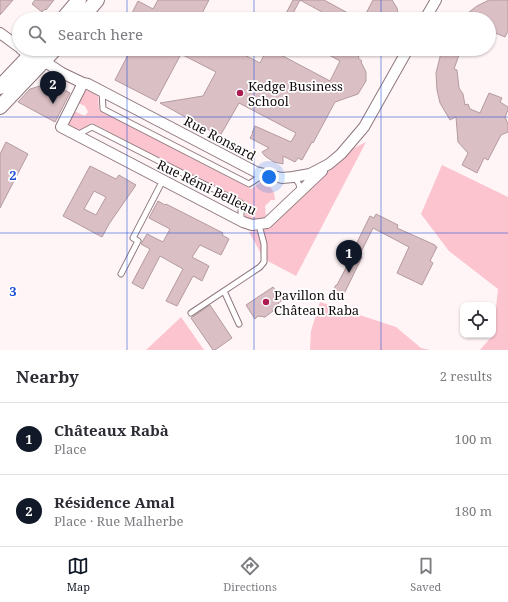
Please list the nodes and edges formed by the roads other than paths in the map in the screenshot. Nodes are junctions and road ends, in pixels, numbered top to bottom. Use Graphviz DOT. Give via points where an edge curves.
graph roads {
  1 [pos="88,0"];
  2 [pos="98,0"];
  3 [pos="436,0"];
  4 [pos="76,8"];
  5 [pos="87,12"];
  6 [pos="429,12"];
  7 [pos="0,33"];
  8 [pos="12,40"];
  9 [pos="29,56"];
  10 [pos="31,56"];
  11 [pos="32,56"];
  12 [pos="38,56"];
  13 [pos="404,56"];
  14 [pos="83,83"];
  15 [pos="0,87"];
  16 [pos="102,91"];
  17 [pos="0,97"];
  18 [pos="0,107"];
  19 [pos="77,135"];
  20 [pos="329,164"];
  21 [pos="264,174"];
  22 [pos="293,177"];
  23 [pos="162,180"];
  24 [pos="299,193"];
  25 [pos="241,220"];
  26 [pos="259,225"];
  27 [pos="121,274"];
  28 [pos="224,291"];
  29 [pos="191,313"];
  30 [pos="239,324"];
  1 -- 4 [label="main road" via="81,8"];
  2 -- 5 [label="main road"];
  3 -- 6 [label="street"];
  7 -- 8 [label="street, Rue Ronsard"];
  9 -- 15 [label="main road"];
  10 -- 18 [label="main road"];
  11 -- 17 [label="main road" via="27,68"];
  12 -- 14 [label="street, Rue Ronsard" via="54,68"];
  13 -- 20 [label="street, Rue Ronsard" via="364,127"];
  14 -- 16 [label="street, Rue Ronsard"];
  14 -- 19 [label="street, Rue Rémi Belleau" via="61,127"];
  16 -- 21 [label="street, Rue Ronsard"];
  16 -- 21 [label="lane" via="103,109 235,177 249,184"];
  19 -- 23 [label="street, Rue Rémi Belleau"];
  19 -- 25 [label="lane" via="92,127 241,203"];
  20 -- 22 [label="street, Rue Ronsard" via="310,174"];
  20 -- 24 [label="street, Rue Rémi Belleau"];
  21 -- 22 [label="street, Rue Ronsard" via="282,178"];
  22 -- 24 [label="lane" via="299,183"];
  23 -- 25 [label="street, Rue Rémi Belleau"];
  23 -- 27 [label="lane" via="134,238 138,241"];
  24 -- 26 [label="street, Rue Rémi Belleau" via="268,223"];
  25 -- 26 [label="street, Rue Rémi Belleau"];
  26 -- 28 [label="lane" via="264,244 264,262"];
  28 -- 29 [label="lane"];
  28 -- 30 [label="lane"];
}
